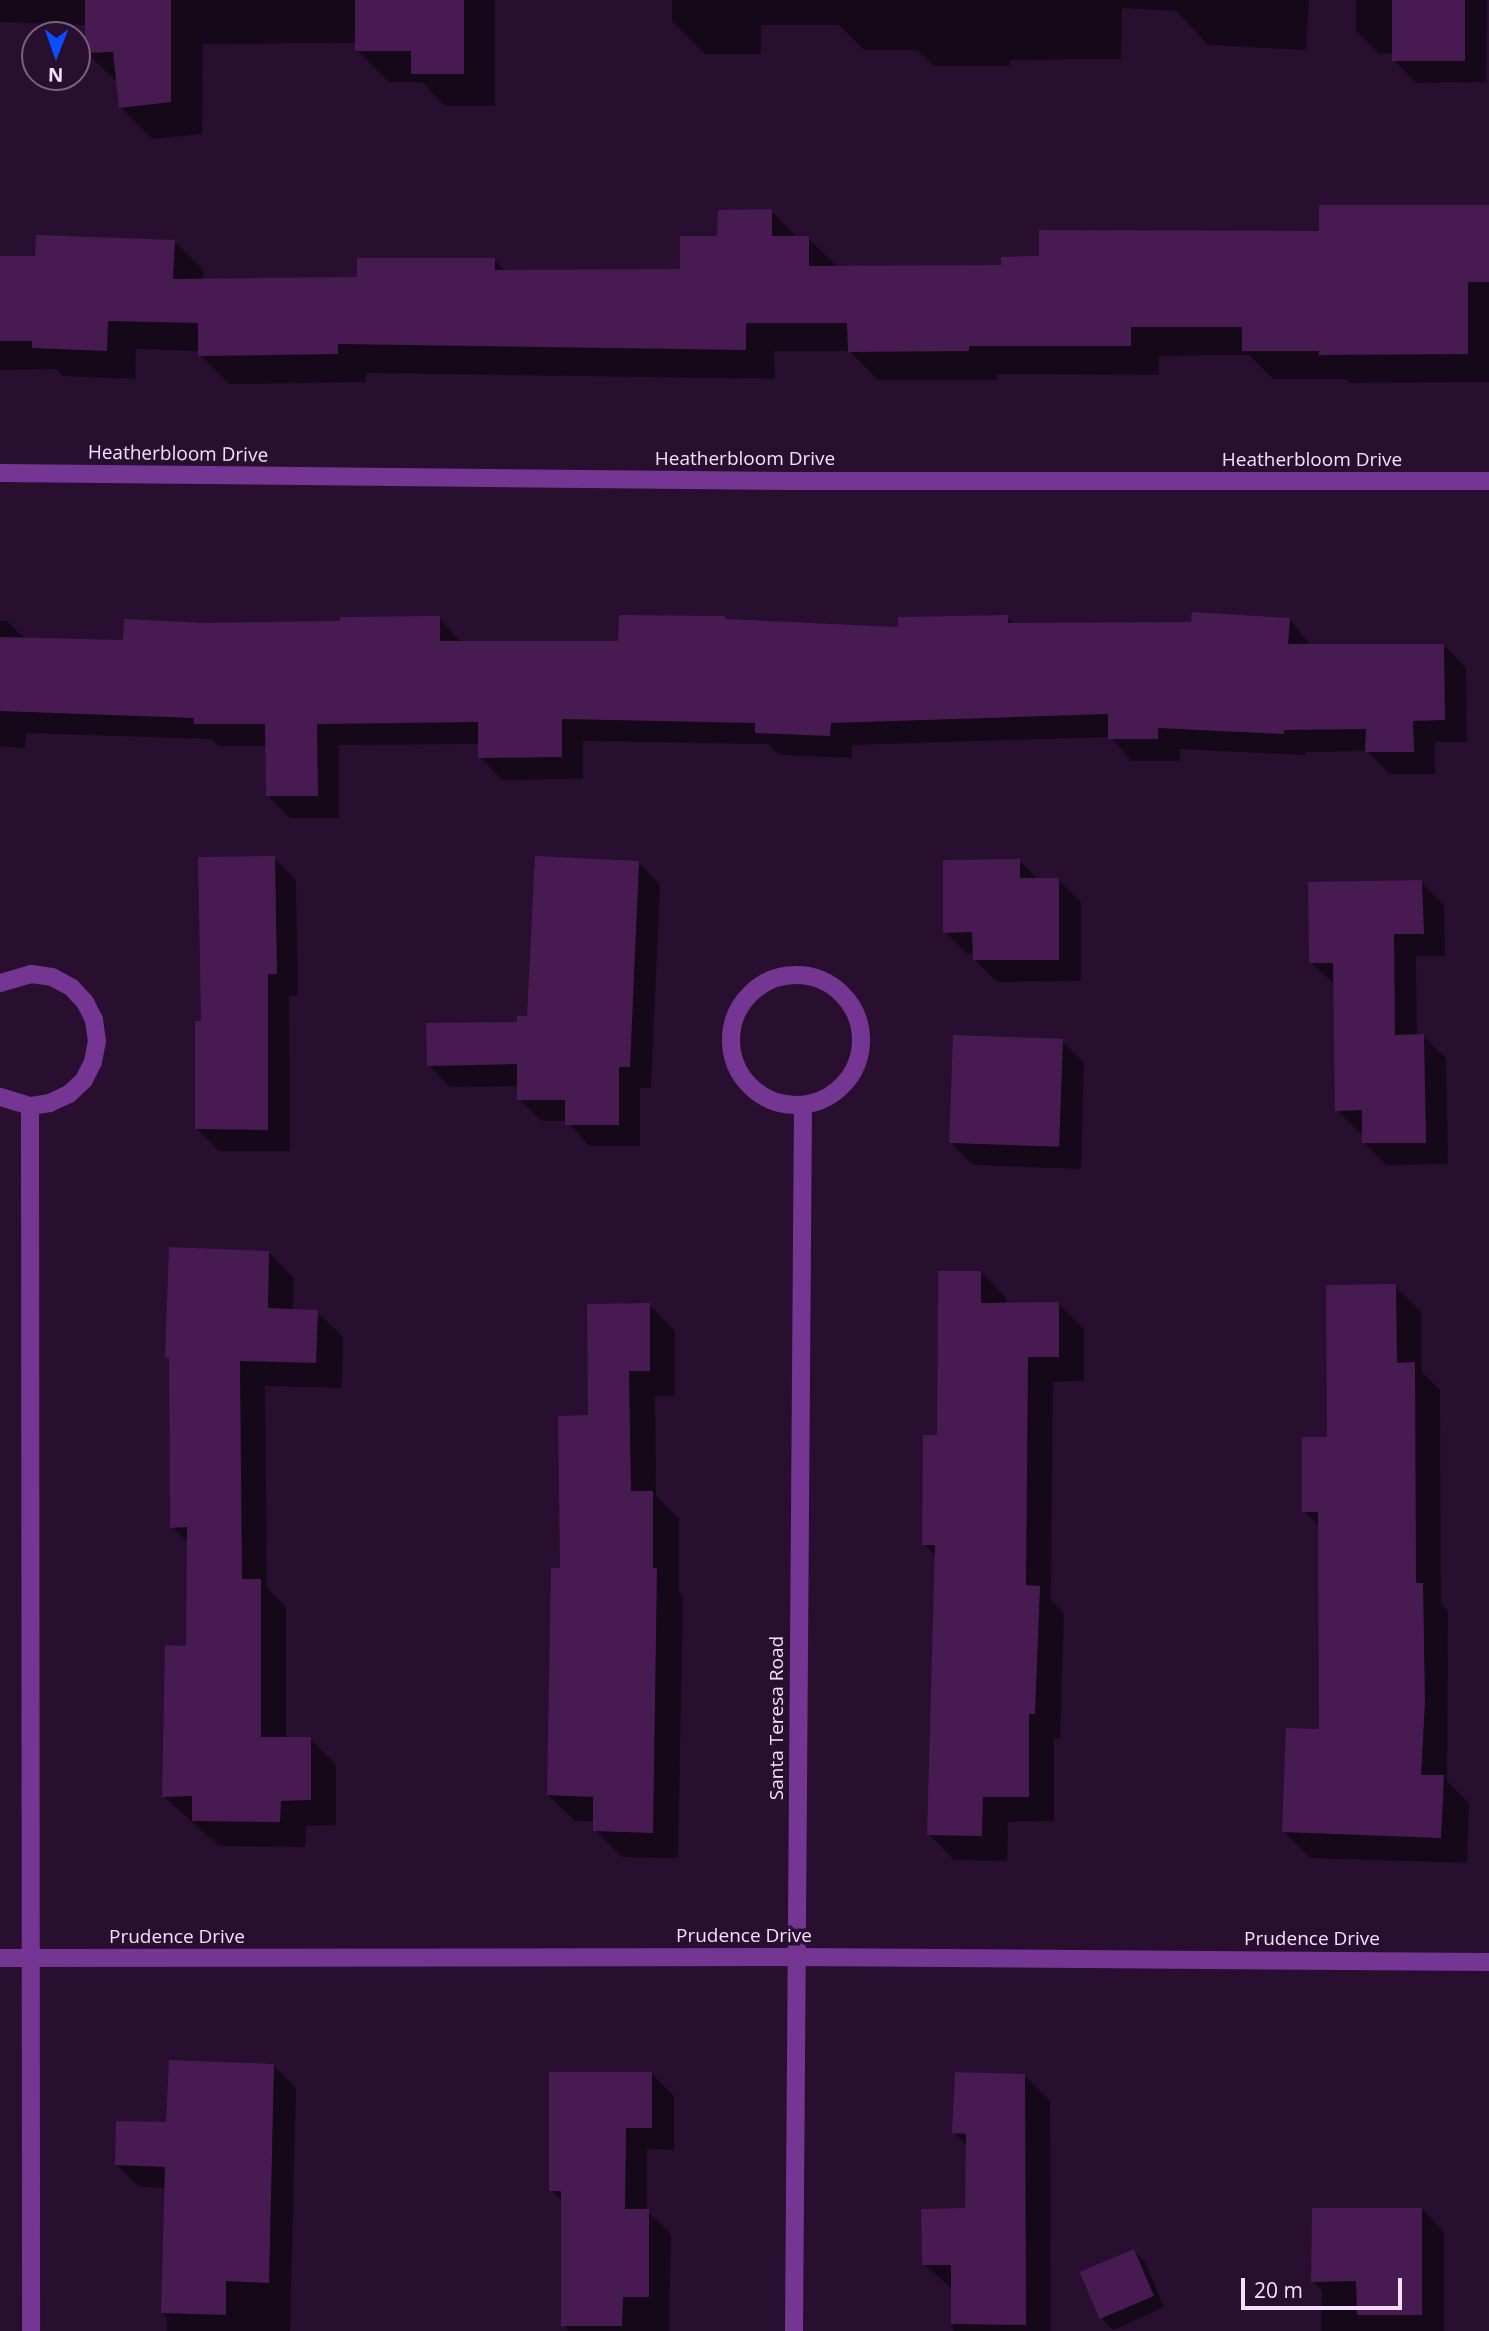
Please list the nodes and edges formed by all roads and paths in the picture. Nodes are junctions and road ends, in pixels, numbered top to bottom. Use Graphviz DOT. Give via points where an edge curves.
graph roads {
  1 [pos="0,474"];
  2 [pos="1489,481"];
  3 [pos="0,983"];
  4 [pos="0,1097"];
  5 [pos="803,1105"];
  6 [pos="30,1106"];
  7 [pos="796,1957"];
  8 [pos="0,1958"];
  9 [pos="30,1959"];
  10 [pos="1489,1962"];
  11 [pos="31,2331"];
  12 [pos="794,2331"];
  1 -- 2 [label="street, Heatherbloom Drive"];
  3 -- 6 [label="street" via="31,974 52,977 71,987 94,1020 97,1041 84,1080 69,1094"];
  4 -- 6 [label="street"];
  5 -- 5 [label="street" via="840,1089 857,1063 862,1033 856,1013 828,982 788,975 766,982 748,995 736,1015 731,1036 733,1058 743,1078 759,1094 780,1103"];
  5 -- 7 [label="street, Santa Teresa Road"];
  6 -- 9 [label="street"];
  7 -- 9 [label="street, Prudence Drive"];
  7 -- 10 [label="street, Prudence Drive"];
  7 -- 12 [label="street, Santa Teresa Road"];
  8 -- 9 [label="street, Prudence Drive"];
  9 -- 11 [label="street"];
}
